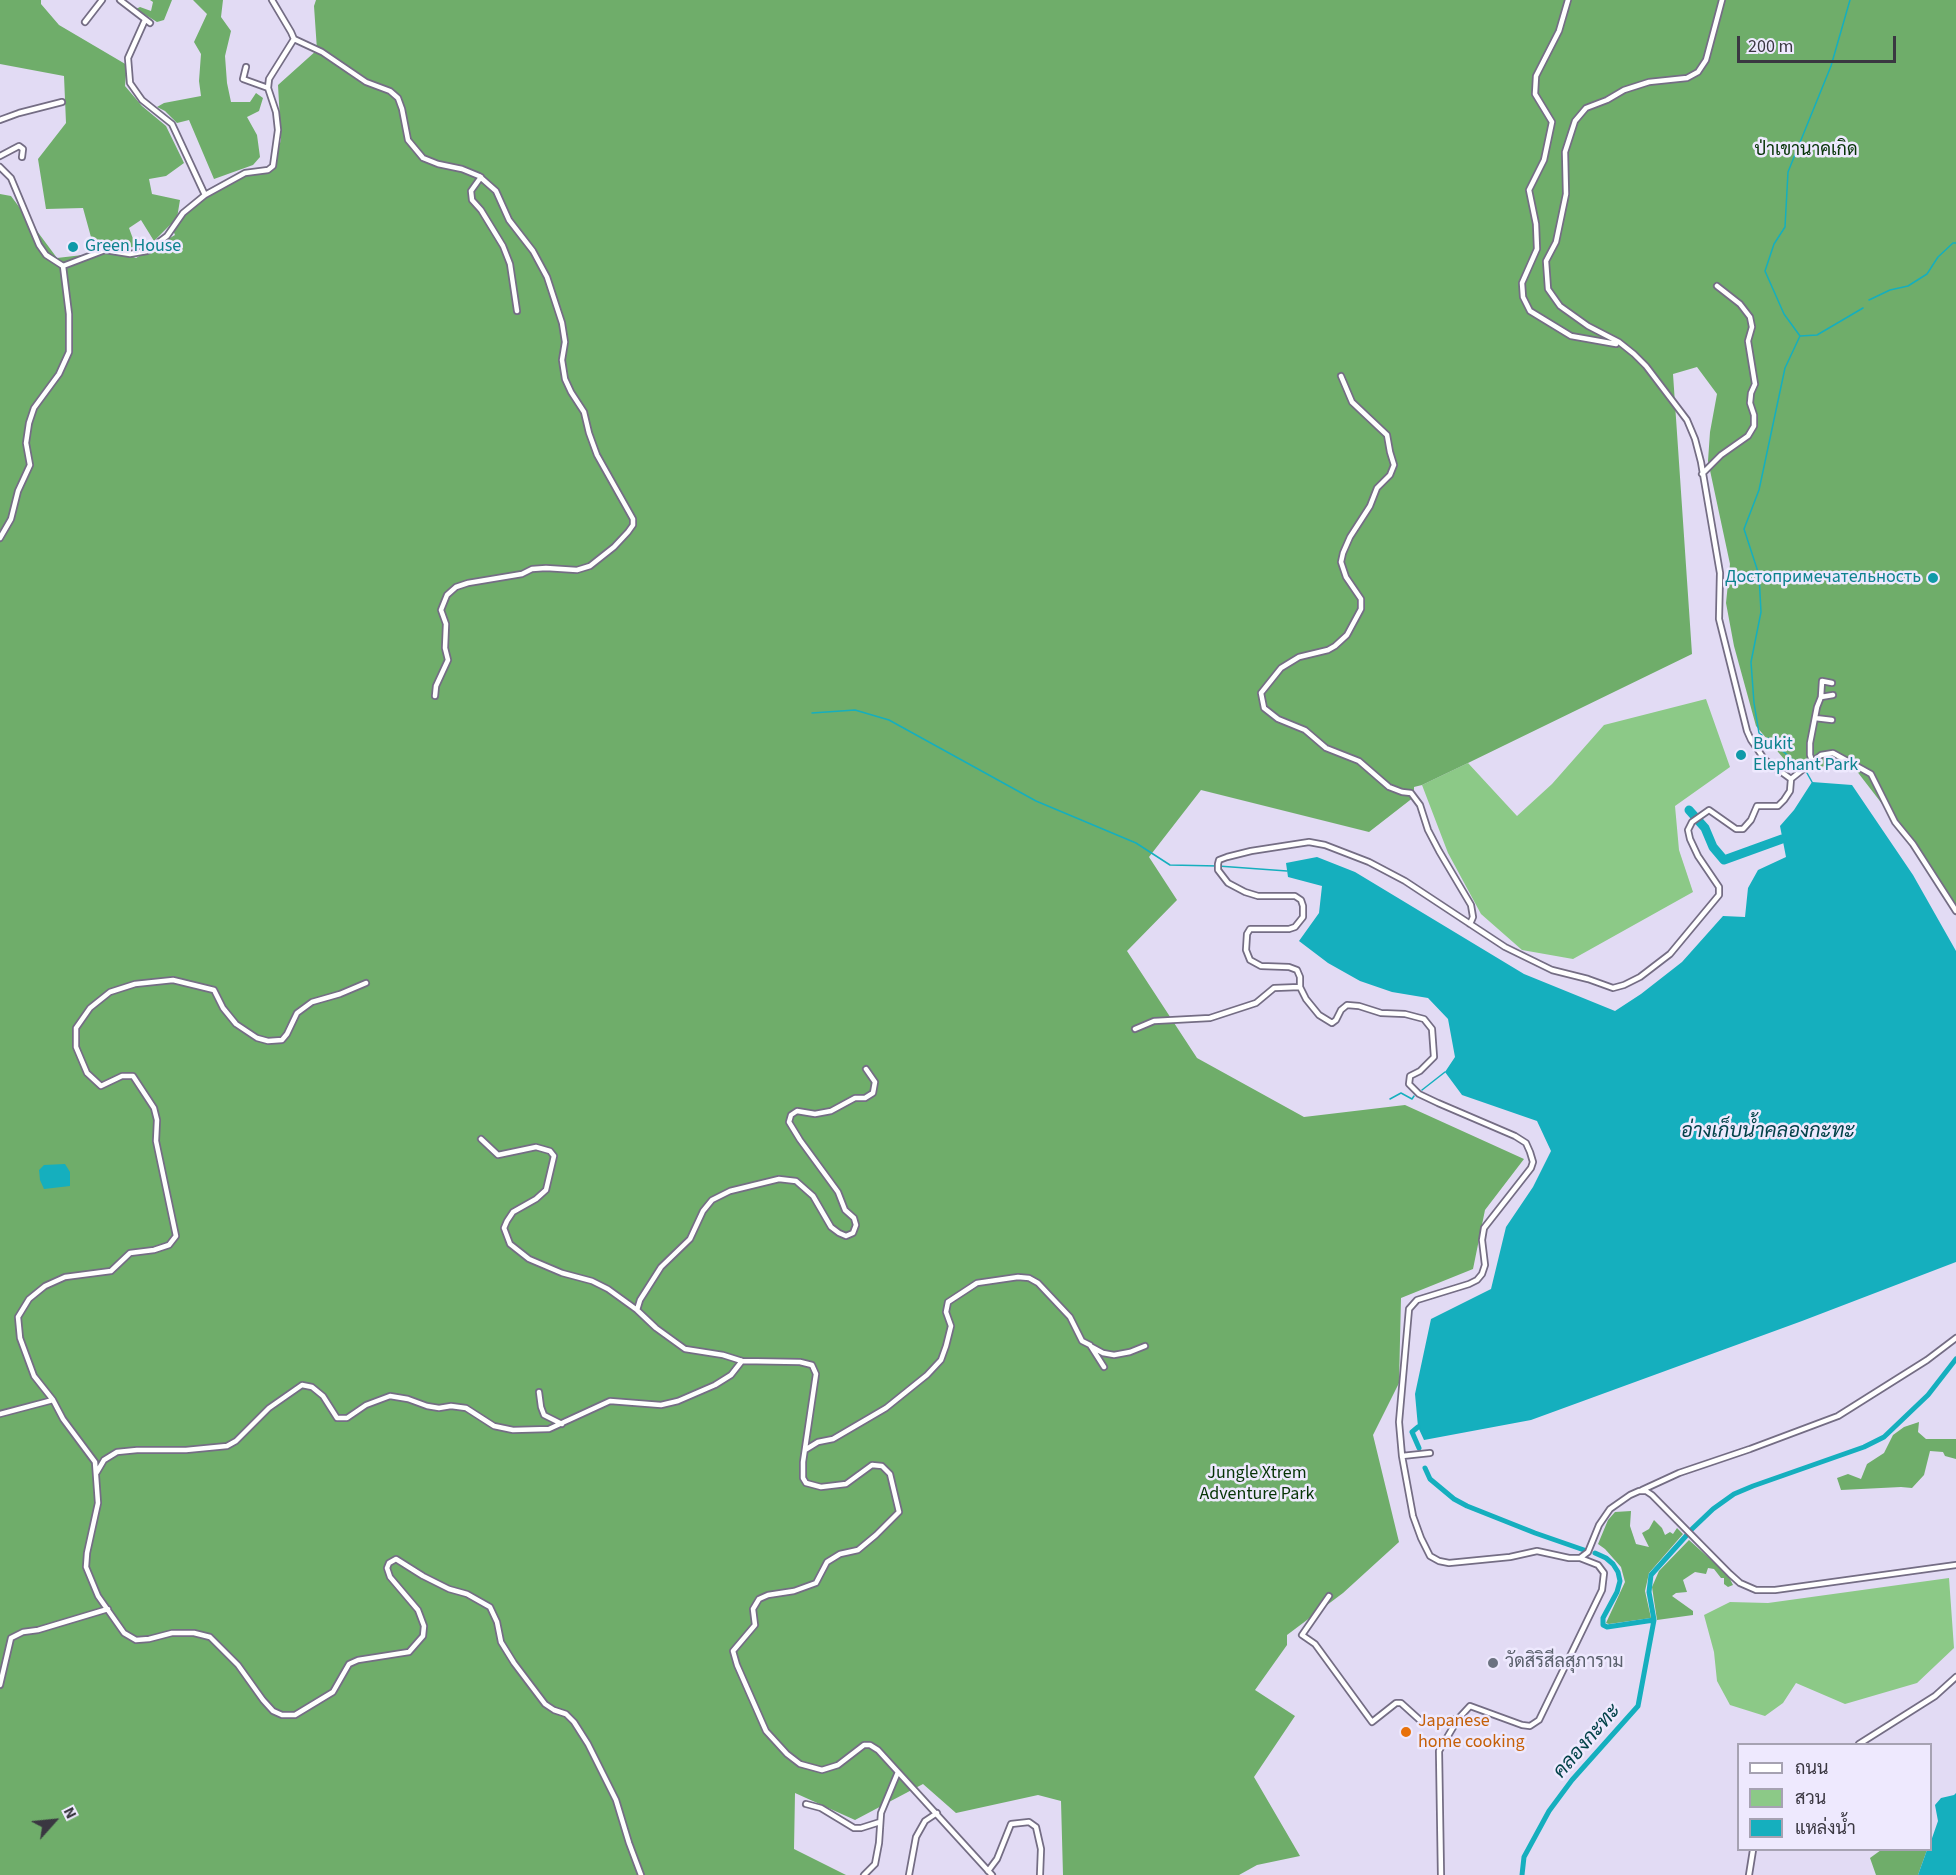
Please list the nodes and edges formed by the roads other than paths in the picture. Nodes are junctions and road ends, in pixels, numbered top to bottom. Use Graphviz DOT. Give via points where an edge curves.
graph roads {
  1 [pos="102,0"];
  2 [pos="120,0"];
  3 [pos="272,0"];
  4 [pos="1568,0"];
  5 [pos="1722,0"];
  6 [pos="85,22"];
  7 [pos="294,39"];
  8 [pos="246,67"];
  9 [pos="268,88"];
  10 [pos="62,102"];
  11 [pos="0,120"];
  12 [pos="0,156"];
  13 [pos="22,157"];
  14 [pos="0,167"];
  15 [pos="481,177"];
  16 [pos="205,195"];
  17 [pos="63,266"];
  18 [pos="1717,286"];
  19 [pos="518,311"];
  20 [pos="1617,344"];
  21 [pos="1341,376"];
  22 [pos="1702,474"];
  23 [pos="0,538"];
  24 [pos="1832,683"];
  25 [pos="1833,695"];
  26 [pos="435,696"];
  27 [pos="1821,697"];
  28 [pos="1815,718"];
  29 [pos="1832,720"];
  30 [pos="1812,761"];
  31 [pos="1791,779"];
  32 [pos="1956,911"];
  33 [pos="1470,924"];
  34 [pos="366,983"];
  35 [pos="1300,987"];
  36 [pos="1135,1029"];
  37 [pos="866,1069"];
  38 [pos="481,1139"];
  39 [pos="637,1310"];
  40 [pos="1956,1338"];
  41 [pos="1090,1345"];
  42 [pos="1145,1346"];
  43 [pos="742,1361"];
  44 [pos="1104,1367"];
  45 [pos="539,1392"];
  46 [pos="53,1400"];
  47 [pos="0,1414"];
  48 [pos="562,1424"];
  49 [pos="805,1450"];
  50 [pos="1430,1453"];
  51 [pos="1402,1456"];
  52 [pos="97,1472"];
  53 [pos="1640,1491"];
  54 [pos="1580,1558"];
  55 [pos="1956,1565"];
  56 [pos="1329,1596"];
  57 [pos="108,1609"];
  58 [pos="1956,1677"];
  59 [pos="0,1685"];
  60 [pos="1458,1719"];
  61 [pos="1861,1743"];
  62 [pos="898,1772"];
  63 [pos="806,1804"];
  64 [pos="937,1813"];
  65 [pos="880,1822"];
  66 [pos="1753,1851"];
  67 [pos="990,1873"];
  68 [pos="641,1875"];
  69 [pos="864,1875"];
  70 [pos="909,1875"];
  71 [pos="1040,1875"];
  72 [pos="1441,1875"];
  73 [pos="1749,1875"];
  1 -- 6 [label="street"];
  2 -- 16 [label="street" via="147,22 128,58 130,83 142,100 172,124"];
  3 -- 7 [label="street"];
  4 -- 20 [label="street" via="1559,31 1536,76 1535,94 1552,122 1544,160 1529,190 1537,249 1522,283 1523,297 1530,311 1571,336"];
  5 -- 22 [label="street" via="1706,60 1698,72 1687,78 1649,82 1624,90 1586,108 1575,121 1565,152 1566,194 1556,242 1546,261 1548,289 1554,300 1634,354 1687,420"];
  7 -- 9 [label="street" via="269,79"];
  7 -- 15 [label="street" via="398,98 408,140 423,158"];
  8 -- 9 [label="street" via="243,79"];
  9 -- 16 [label="street" via="278,130 273,166 245,173"];
  10 -- 11 [label="street"];
  12 -- 13 [label="street" via="19,146"];
  14 -- 17 [label="street" via="10,178 39,244 46,255"];
  15 -- 19 [label="street" via="471,191 472,200 503,246"];
  15 -- 26 [label="street" via="496,191 509,220 547,277 562,323 565,379 584,412 597,455 633,525 590,566 577,570 532,570 456,587 447,595 441,610 446,624 448,660"];
  16 -- 17 [label="street" via="183,213 167,236 147,251 130,254 105,250"];
  17 -- 23 [label="street" via="69,352 59,374 34,408 26,443 30,465"];
  18 -- 22 [label="street" via="1740,303 1750,317 1748,342 1755,384 1750,403 1754,426 1748,436"];
  21 -- 33 [label="street" via="1352,402 1388,435 1394,465 1342,553 1346,577 1361,599 1361,609 1347,635 1335,646 1299,657 1281,668 1261,693 1263,708 1305,730 1326,748 1359,761 1389,787 1411,793 1471,905"];
  22 -- 31 [label="street" via="1720,573 1719,619 1747,730 1765,760"];
  24 -- 27 [label="street" via="1822,681"];
  25 -- 27 [label="street"];
  27 -- 28 [label="street"];
  28 -- 29 [label="street"];
  28 -- 30 [label="street" via="1810,743"];
  30 -- 31 [label="street"];
  30 -- 32 [label="street" via="1833,753 1871,774 1895,822"];
  31 -- 33 [label="street" via="1784,800 1778,806 1757,806 1743,830 1709,810 1692,822 1688,830 1690,839 1719,887 1719,896 1670,954 1624,985 1614,988 1552,970"];
  33 -- 35 [label="street" via="1413,885 1325,845 1309,842 1219,860 1218,870 1228,883 1245,892 1295,896 1301,900 1303,917 1295,927 1250,929 1246,934 1250,960 1261,966 1297,970"];
  34 -- 46 [label="street" via="312,1002 297,1012 282,1040 257,1038 236,1024 214,990 173,980 135,984 110,992 90,1008 76,1028 76,1047 87,1073 101,1086 122,1076 133,1077 154,1108 156,1141 176,1236 169,1245 130,1253 111,1271 65,1277 29,1299 18,1317 20,1338 34,1376"];
  35 -- 36 [label="street" via="1274,988 1256,1003 1210,1018 1154,1021"];
  35 -- 51 [label="street" via="1319,1015 1332,1023 1347,1005 1424,1019 1432,1029 1434,1057 1410,1076 1409,1084 1419,1094 1515,1136 1526,1143 1533,1161 1484,1228 1485,1265 1477,1280 1418,1300 1409,1309 1399,1422"];
  37 -- 39 [label="street" via="875,1082 873,1093 866,1098 855,1098 831,1111 797,1111 789,1122 854,1218 853,1233 846,1236 831,1227 813,1196 796,1181 779,1179 730,1191 712,1200 703,1211 690,1239 661,1267"];
  38 -- 39 [label="street" via="498,1155 536,1147 554,1156 546,1190 513,1212 507,1221 504,1228 510,1244 530,1259 608,1289"];
  39 -- 43 [label="street" via="686,1349"];
  40 -- 53 [label="street" via="1839,1416 1679,1473"];
  41 -- 42 [label="street" via="1114,1355"];
  41 -- 44 [label="street"];
  41 -- 49 [label="street" via="1082,1341 1070,1317 1051,1296 1029,1278 977,1283 948,1302 946,1312 951,1326 946,1346 941,1360 927,1375 886,1408 833,1439"];
  43 -- 48 [label="street" via="731,1375 678,1401 653,1405 610,1401"];
  43 -- 49 [label="street" via="812,1365 816,1374"];
  45 -- 48 [label="street" via="544,1416"];
  46 -- 47 [label="street"];
  46 -- 52 [label="street" via="95,1462"];
  48 -- 52 [label="street" via="513,1430 494,1426 466,1407 440,1408 390,1396 347,1418 337,1419 323,1396 302,1384 227,1446 117,1452 104,1460"];
  49 -- 62 [label="street" via="803,1478 806,1483 821,1487 846,1484 872,1465 882,1466 890,1474 899,1512 858,1550 827,1562 816,1583 759,1599 753,1609 755,1624 733,1651 737,1665 766,1731 800,1764 822,1770 870,1745"];
  50 -- 51 [label="street"];
  51 -- 54 [label="street" via="1413,1516 1430,1556 1449,1563 1537,1551"];
  52 -- 57 [label="street" via="98,1503 86,1567"];
  53 -- 54 [label="street" via="1610,1509 1588,1552"];
  53 -- 55 [label="street" via="1652,1495 1740,1583 1756,1590"];
  54 -- 60 [label="street" via="1598,1564 1604,1573 1602,1590 1539,1720 1530,1726 1522,1725 1470,1706"];
  56 -- 60 [label="street" via="1302,1635 1315,1644 1372,1722 1396,1703 1422,1722"];
  57 -- 59 [label="street" via="11,1638"];
  57 -- 68 [label="street" via="124,1633 135,1640 172,1633 210,1636 273,1711 295,1715 333,1692 349,1664 409,1652 423,1636 418,1610 390,1577 387,1568 396,1559 490,1607 501,1642 514,1663 545,1704 566,1714 588,1744 616,1800"];
  58 -- 61 [label="street" via="1935,1696"];
  60 -- 72 [label="street" via="1439,1751"];
  62 -- 64 [label="street"];
  62 -- 65 [label="street"];
  63 -- 65 [label="street" via="821,1808 854,1828"];
  64 -- 67 [label="street"];
  64 -- 70 [label="street" via="925,1821 916,1837"];
  65 -- 69 [label="street" via="875,1864"];
  66 -- 73 [label="street"];
  67 -- 71 [label="street" via="1011,1824 1029,1822 1036,1827 1041,1849"];
}
